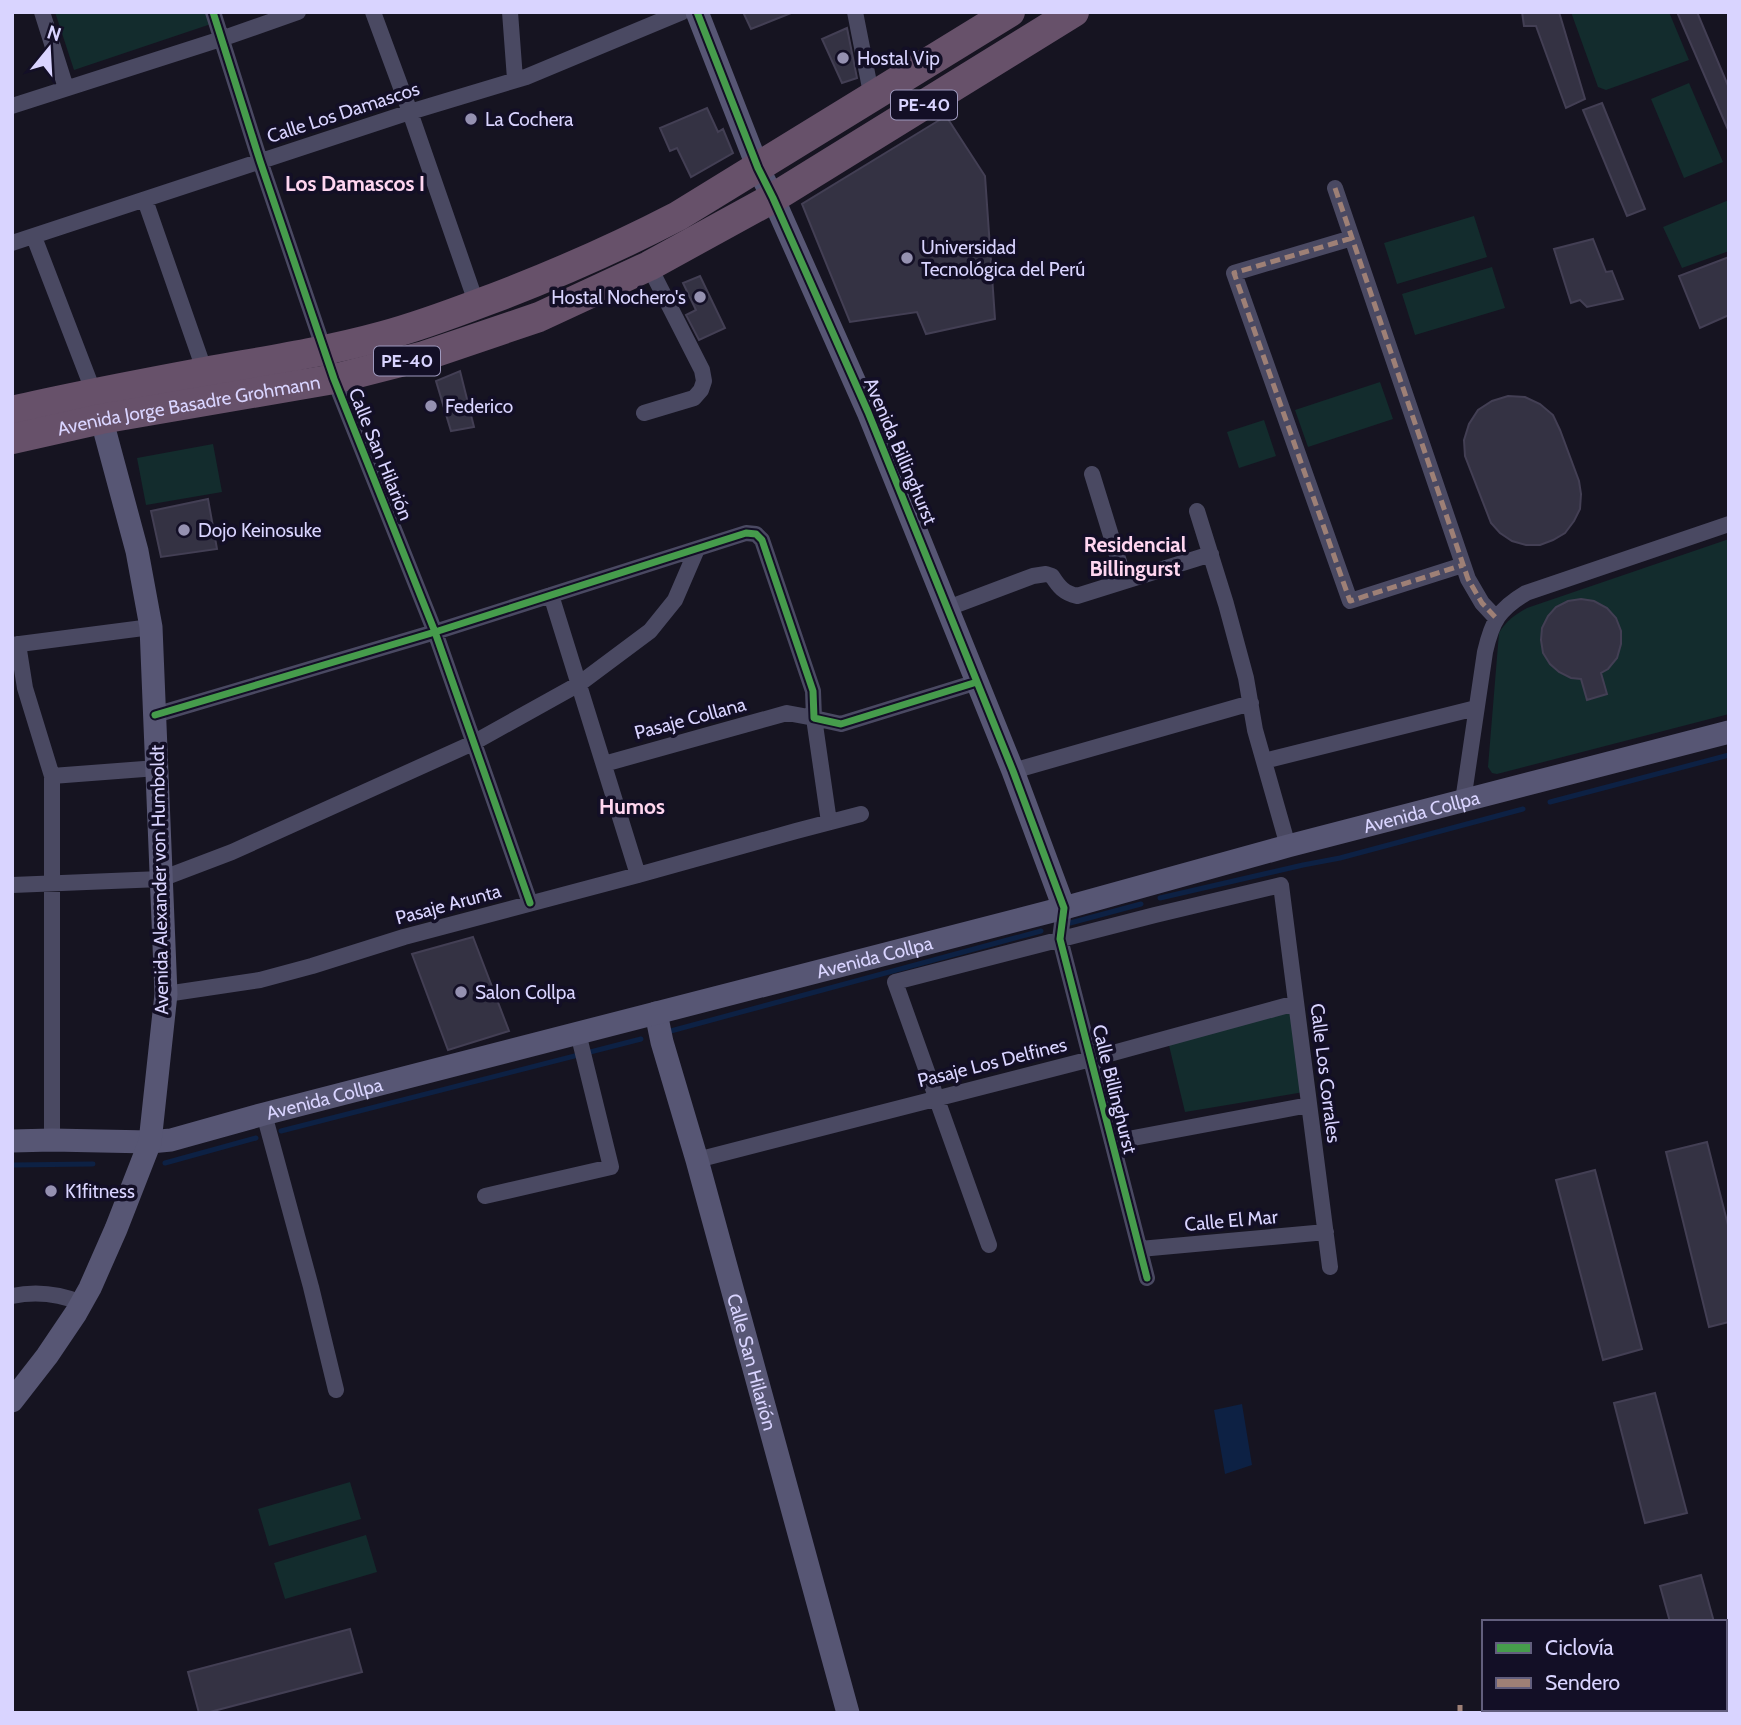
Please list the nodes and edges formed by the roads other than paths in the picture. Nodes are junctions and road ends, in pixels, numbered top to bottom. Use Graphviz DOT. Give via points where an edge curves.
graph roads {
  1 [pos="42,12"];
  2 [pos="213,12"];
  3 [pos="298,12"];
  4 [pos="373,12"];
  5 [pos="510,12"];
  6 [pos="682,12"];
  7 [pos="697,12"];
  8 [pos="855,12"];
  9 [pos="1010,12"];
  10 [pos="1074,12"];
  11 [pos="221,39"];
  12 [pos="515,79"];
  13 [pos="66,88"];
  14 [pos="872,98"];
  15 [pos="12,106"];
  16 [pos="410,112"];
  17 [pos="881,131"];
  18 [pos="260,161"];
  19 [pos="758,168"];
  20 [pos="1335,188"];
  21 [pos="773,198"];
  22 [pos="145,200"];
  23 [pos="34,237"];
  24 [pos="1352,238"];
  25 [pos="12,243"];
  26 [pos="649,266"];
  27 [pos="477,304"];
  28 [pos="324,351"];
  29 [pos="205,372"];
  30 [pos="334,379"];
  31 [pos="98,406"];
  32 [pos="12,411"];
  33 [pos="644,413"];
  34 [pos="12,439"];
  35 [pos="1092,474"];
  36 [pos="1197,512"];
  37 [pos="1729,524"];
  38 [pos="697,548"];
  39 [pos="1211,554"];
  40 [pos="1463,565"];
  41 [pos="1125,581"];
  42 [pos="551,595"];
  43 [pos="948,608"];
  44 [pos="1496,618"];
  45 [pos="151,627"];
  46 [pos="435,632"];
  47 [pos="15,644"];
  48 [pos="977,682"];
  49 [pos="579,684"];
  50 [pos="1251,703"];
  51 [pos="1476,708"];
  52 [pos="155,715"];
  53 [pos="814,718"];
  54 [pos="1729,732"];
  55 [pos="473,743"];
  56 [pos="1264,761"];
  57 [pos="604,764"];
  58 [pos="157,768"];
  59 [pos="1013,771"];
  60 [pos="52,776"];
  61 [pos="1464,801"];
  62 [pos="861,814"];
  63 [pos="829,822"];
  64 [pos="1288,846"];
  65 [pos="638,875"];
  66 [pos="161,879"];
  67 [pos="52,884"];
  68 [pos="1147,884"];
  69 [pos="12,885"];
  70 [pos="530,903"];
  71 [pos="1064,908"];
  72 [pos="1155,915"];
  73 [pos="1060,939"];
  74 [pos="166,994"];
  75 [pos="1296,1003"];
  76 [pos="656,1013"];
  77 [pos="578,1033"];
  78 [pos="1091,1059"];
  79 [pos="937,1098"];
  80 [pos="1309,1105"];
  81 [pos="264,1114"];
  82 [pos="52,1140"];
  83 [pos="12,1141"];
  84 [pos="143,1142"];
  85 [pos="1112,1142"];
  86 [pos="697,1160"];
  87 [pos="485,1196"];
  88 [pos="1326,1232"];
  89 [pos="989,1245"];
  90 [pos="1140,1249"];
  91 [pos="1331,1267"];
  92 [pos="1147,1278"];
  93 [pos="12,1296"];
  94 [pos="75,1300"];
  95 [pos="12,1378"];
  96 [pos="336,1390"];
  97 [pos="12,1401"];
  98 [pos="848,1713"];
  1 -- 13 [label="street"];
  2 -- 11 [label="street, Calle San Hilarión"];
  3 -- 11 [label="street"];
  4 -- 16 [label="street"];
  5 -- 12 [label="street"];
  6 -- 12 [label="street, Calle Los Damascos"];
  7 -- 19 [label="main road, Avenida Billinghurst"];
  8 -- 14 [label="street"];
  9 -- 14 [label="highway, Avenida Jorge Basadre Grohmann / PE-40"];
  10 -- 17 [label="highway, Avenida Jorge Basadre Grohmann / PE-40"];
  11 -- 13 [label="street"];
  11 -- 18 [label="street, Calle San Hilarión"];
  12 -- 16 [label="street, Calle Los Damascos"];
  13 -- 15 [label="street"];
  14 -- 17 [label="highway"];
  14 -- 19 [label="highway, Avenida Jorge Basadre Grohmann / PE-40"];
  16 -- 18 [label="street, Calle Los Damascos"];
  16 -- 27 [label="street"];
  17 -- 21 [label="highway, Avenida Jorge Basadre Grohmann / PE-40"];
  18 -- 22 [label="street, Calle Los Damascos"];
  18 -- 28 [label="street, Calle San Hilarión"];
  19 -- 21 [label="main road, Avenida Billinghurst"];
  19 -- 27 [label="highway, Avenida Jorge Basadre Grohmann / PE-40" via="633,239"];
  20 -- 24 [label="street"];
  21 -- 26 [label="highway, Avenida Jorge Basadre Grohmann / PE-40"];
  21 -- 43 [label="main road, Avenida Billinghurst"];
  22 -- 23 [label="street, Calle Los Damascos"];
  22 -- 29 [label="street"];
  23 -- 25 [label="street, Calle Los Damascos"];
  23 -- 31 [label="street, Avenida Alexander von Humboldt"];
  24 -- 40 [label="street"];
  24 -- 40 [label="street" via="1234,273 1350,601"];
  26 -- 30 [label="highway, Avenida Jorge Basadre Grohmann / PE-40" via="501,331"];
  26 -- 33 [label="street" via="704,381 694,398"];
  27 -- 28 [label="highway, Avenida Jorge Basadre Grohmann / PE-40"];
  28 -- 29 [label="highway, Avenida Jorge Basadre Grohmann / PE-40"];
  28 -- 30 [label="street, Calle San Hilarión"];
  29 -- 31 [label="highway, Avenida Jorge Basadre Grohmann / PE-40"];
  30 -- 31 [label="highway, Avenida Jorge Basadre Grohmann / PE-40"];
  30 -- 46 [label="street, Calle San Hilarión"];
  31 -- 32 [label="highway, Avenida Jorge Basadre Grohmann / PE-40"];
  31 -- 34 [label="highway, Avenida Jorge Basadre Grohmann / PE-40"];
  31 -- 45 [label="main road, Avenida Alexander von Humboldt" via="137,551"];
  35 -- 41 [label="street"];
  36 -- 39 [label="street"];
  37 -- 44 [label="street" via="1526,593"];
  38 -- 42 [label="street"];
  38 -- 49 [label="street" via="675,600 650,631"];
  38 -- 53 [label="street" via="746,533 762,540 813,691"];
  39 -- 41 [label="street"];
  39 -- 50 [label="street"];
  40 -- 44 [label="street" via="1482,603"];
  41 -- 43 [label="street" via="1077,596 1061,589 1046,574"];
  42 -- 46 [label="street"];
  42 -- 49 [label="street"];
  43 -- 48 [label="main road, Avenida Billinghurst"];
  44 -- 51 [label="street" via="1489,632"];
  45 -- 47 [label="street"];
  45 -- 52 [label="main road, Avenida Alexander von Humboldt"];
  46 -- 52 [label="street"];
  46 -- 55 [label="street, Calle San Hilarión"];
  47 -- 60 [label="street"];
  48 -- 53 [label="street" via="841,724"];
  48 -- 59 [label="main road, Avenida Billinghurst"];
  49 -- 55 [label="street"];
  49 -- 57 [label="street"];
  50 -- 56 [label="street"];
  50 -- 59 [label="street"];
  51 -- 56 [label="street"];
  51 -- 61 [label="street"];
  52 -- 58 [label="main road, Avenida Alexander von Humboldt"];
  53 -- 57 [label="street, Pasaje Collana" via="787,713"];
  53 -- 63 [label="street"];
  54 -- 61 [label="main road, Avenida Collpa"];
  55 -- 66 [label="street" via="232,852"];
  55 -- 70 [label="street, Calle San Hilarión"];
  56 -- 64 [label="street"];
  57 -- 65 [label="street"];
  58 -- 60 [label="street"];
  58 -- 66 [label="main road, Avenida Alexander von Humboldt"];
  59 -- 71 [label="main road, Avenida Billinghurst"];
  60 -- 67 [label="street"];
  61 -- 64 [label="main road, Avenida Collpa"];
  62 -- 63 [label="street, Pasaje Arunta"];
  63 -- 65 [label="street, Pasaje Arunta"];
  64 -- 68 [label="main road, Avenida Collpa"];
  65 -- 70 [label="street, Pasaje Arunta"];
  66 -- 67 [label="street"];
  66 -- 74 [label="main road, Avenida Alexander von Humboldt"];
  67 -- 69 [label="street"];
  67 -- 82 [label="street"];
  68 -- 71 [label="main road, Avenida Collpa"];
  68 -- 72 [label="street"];
  70 -- 74 [label="street, Pasaje Arunta" via="260,981"];
  71 -- 73 [label="street, Calle Billinghurst"];
  71 -- 76 [label="main road, Avenida Collpa"];
  72 -- 73 [label="street"];
  72 -- 75 [label="street, Calle Los Corrales" via="1281,885"];
  73 -- 78 [label="street, Calle Billinghurst"];
  73 -- 79 [label="street" via="895,982"];
  74 -- 84 [label="main road, Avenida Alexander von Humboldt"];
  75 -- 78 [label="street, Pasaje Los Delfines"];
  75 -- 80 [label="street, Calle Los Corrales"];
  76 -- 77 [label="main road, Avenida Collpa"];
  76 -- 86 [label="main road, Calle San Hilarión"];
  77 -- 81 [label="main road, Avenida Collpa"];
  77 -- 87 [label="street" via="611,1167"];
  78 -- 79 [label="street, Pasaje Los Delfines"];
  78 -- 85 [label="street, Calle Billinghurst"];
  79 -- 86 [label="street, Pasaje Los Delfines"];
  79 -- 89 [label="street"];
  80 -- 85 [label="street"];
  80 -- 88 [label="street, Calle Los Corrales"];
  81 -- 84 [label="main road, Avenida Collpa" via="171,1140"];
  81 -- 96 [label="street"];
  82 -- 83 [label="main road, Avenida Collpa"];
  82 -- 84 [label="main road, Avenida Collpa"];
  84 -- 94 [label="main road, Avenida Alexander von Humboldt" via="108,1250"];
  85 -- 90 [label="street, Calle Billinghurst"];
  86 -- 98 [label="main road, Calle San Hilarión"];
  88 -- 90 [label="street, Calle El Mar"];
  88 -- 91 [label="street, Calle Los Corrales"];
  90 -- 92 [label="street, Calle Billinghurst"];
  93 -- 94 [label="street" via="27,1293"];
  94 -- 95 [label="main road, Avenida Alexander von Humboldt"];
  94 -- 97 [label="main road, Avenida Alexander von Humboldt" via="47,1356"];
}
